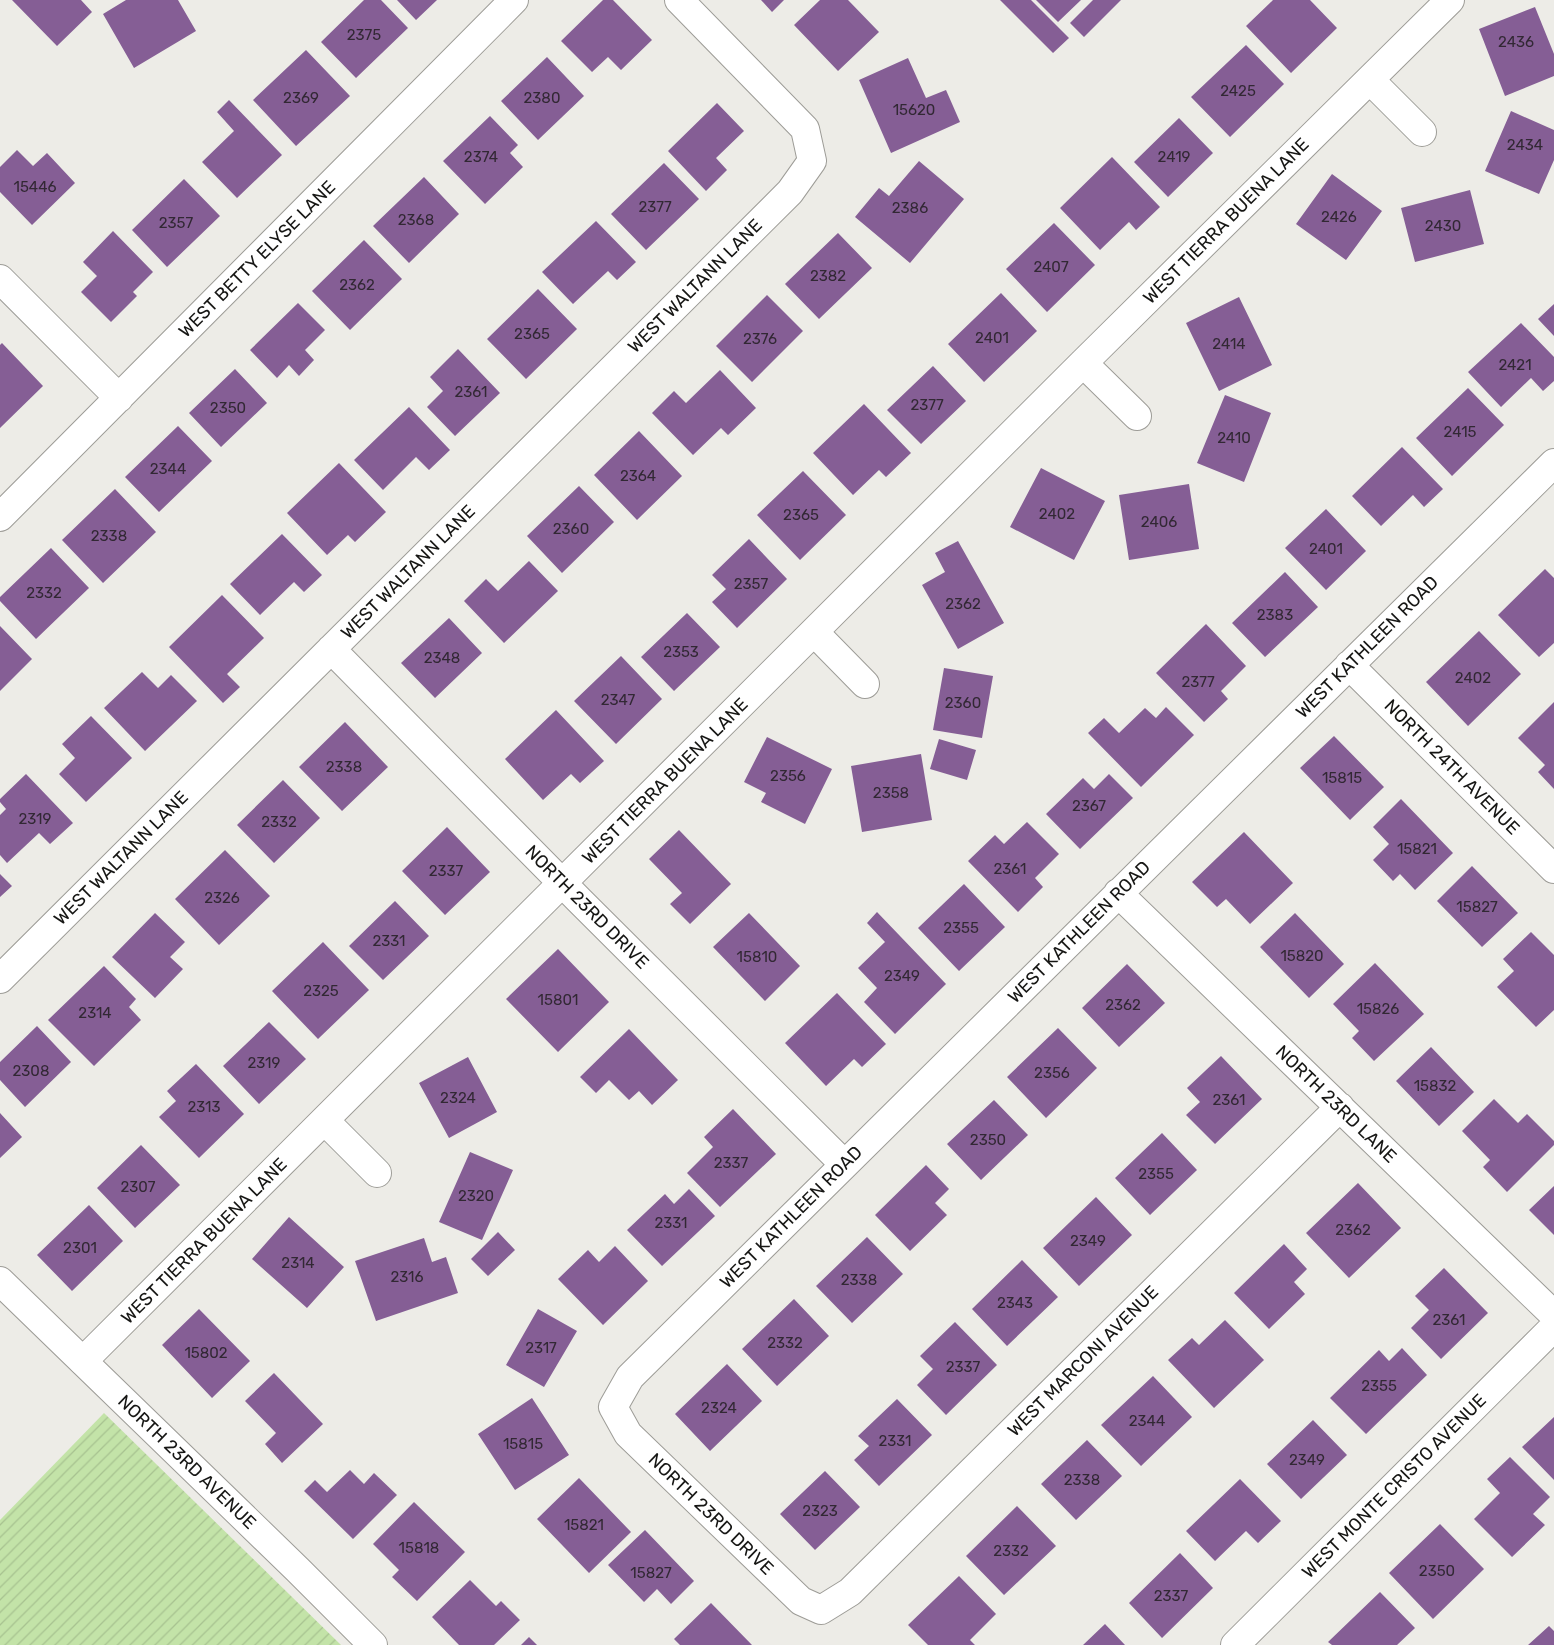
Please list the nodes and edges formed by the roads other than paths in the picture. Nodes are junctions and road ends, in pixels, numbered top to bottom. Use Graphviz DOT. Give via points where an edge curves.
graph roads {
  1 [pos="514,0"];
  2 [pos="679,0"];
  3 [pos="1450,0"];
  4 [pos="1370,80"];
  5 [pos="1422,132"];
  6 [pos="0,279"];
  7 [pos="1083,362"];
  8 [pos="119,398"];
  9 [pos="1137,416"];
  10 [pos="1554,463"];
  11 [pos="0,517"];
  12 [pos="814,632"];
  13 [pos="331,649"];
  14 [pos="1349,665"];
  15 [pos="865,684"];
  16 [pos="1554,869"];
  17 [pos="562,883"];
  18 [pos="1118,893"];
  19 [pos="0,979"];
  20 [pos="1340,1107"];
  21 [pos="325,1120"];
  22 [pos="844,1164"];
  23 [pos="377,1173"];
  24 [pos="0,1281"];
  25 [pos="1554,1315"];
  26 [pos="1554,1327"];
  27 [pos="83,1361"];
  28 [pos="613,1407"];
  29 [pos="822,1610"];
  30 [pos="373,1645"];
  31 [pos="1235,1645"];
  1 -- 8 [label="street, WEST BETTY ELYSE LANE"];
  2 -- 13 [label="street, WEST WALTANN LANE" via="805,129 812,161 790,192"];
  3 -- 4 [label="street, WEST TIERRA BUENA LANE"];
  4 -- 5 [label="street"];
  4 -- 7 [label="street, WEST TIERRA BUENA LANE"];
  6 -- 8 [label="street"];
  7 -- 9 [label="street"];
  7 -- 12 [label="street, WEST TIERRA BUENA LANE"];
  8 -- 11 [label="street, WEST BETTY ELYSE LANE"];
  10 -- 14 [label="street, WEST KATHLEEN ROAD"];
  12 -- 15 [label="street"];
  12 -- 17 [label="street, WEST TIERRA BUENA LANE"];
  13 -- 17 [label="street, NORTH 23RD DRIVE"];
  13 -- 19 [label="street, WEST WALTANN LANE"];
  14 -- 16 [label="street, NORTH 24TH AVENUE"];
  14 -- 18 [label="street, WEST KATHLEEN ROAD"];
  17 -- 21 [label="street, WEST TIERRA BUENA LANE"];
  17 -- 22 [label="street, NORTH 23RD DRIVE"];
  18 -- 20 [label="street, NORTH 23RD LANE"];
  18 -- 22 [label="street, WEST KATHLEEN ROAD"];
  20 -- 25 [label="street, NORTH 23RD LANE"];
  20 -- 29 [label="street, WEST MARCONI AVENUE" via="850,1592"];
  21 -- 23 [label="street"];
  21 -- 27 [label="street, WEST TIERRA BUENA LANE"];
  22 -- 28 [label="street, WEST KATHLEEN ROAD" via="630,1376"];
  24 -- 27 [label="street, NORTH 23RD AVENUE"];
  26 -- 31 [label="street, WEST MONTE CRISTO AVENUE"];
  27 -- 30 [label="street, NORTH 23RD AVENUE"];
  28 -- 29 [label="street, NORTH 23RD DRIVE" via="628,1434 801,1600"];
}
